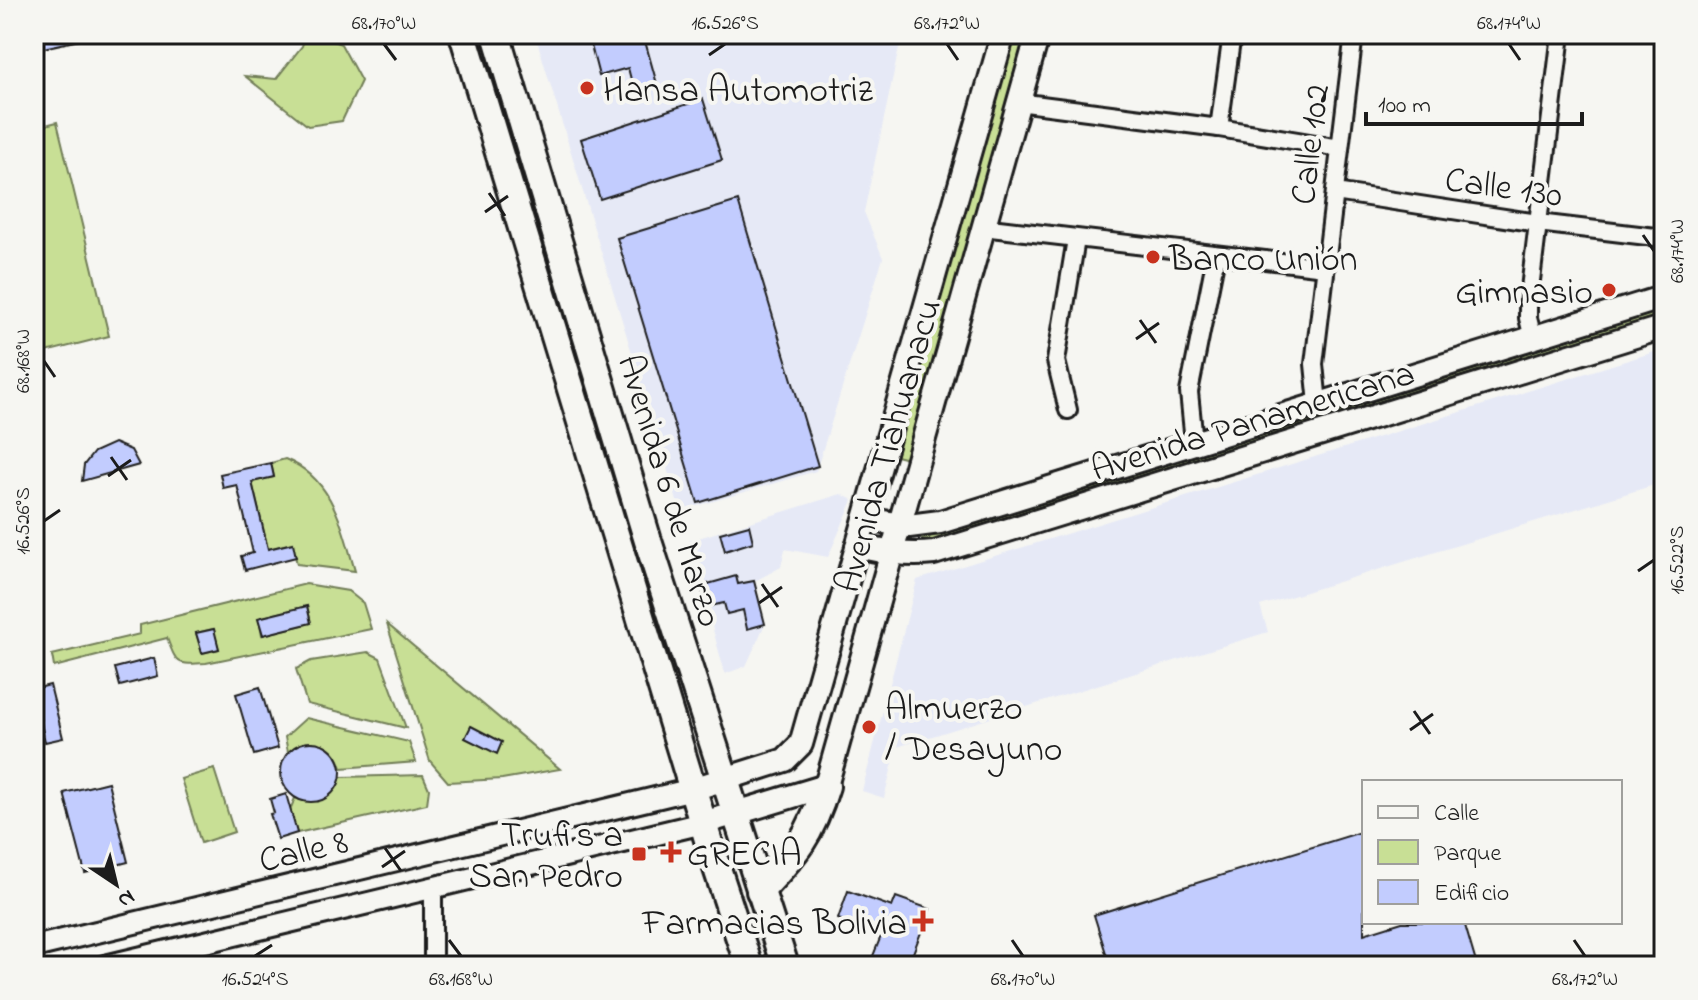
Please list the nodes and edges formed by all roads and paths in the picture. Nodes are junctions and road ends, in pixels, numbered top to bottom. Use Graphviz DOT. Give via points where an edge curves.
graph roads {
  1 [pos="463,34"];
  2 [pos="496,34"];
  3 [pos="1003,34"];
  4 [pos="1038,34"];
  5 [pos="1232,34"];
  6 [pos="1354,34"];
  7 [pos="1561,34"];
  8 [pos="1018,102"];
  9 [pos="1219,128"];
  10 [pos="1340,148"];
  11 [pos="1335,192"];
  12 [pos="1538,223"];
  13 [pos="982,227"];
  14 [pos="1664,238"];
  15 [pos="1076,239"];
  16 [pos="1216,256"];
  17 [pos="1325,267"];
  18 [pos="1664,297"];
  19 [pos="1664,327"];
  20 [pos="1533,338"];
  21 [pos="1318,404"];
  22 [pos="1068,410"];
  23 [pos="1194,442"];
  24 [pos="864,517"];
  25 [pos="898,525"];
  26 [pos="857,546"];
  27 [pos="891,554"];
  28 [pos="727,779"];
  29 [pos="826,786"];
  30 [pos="693,789"];
  31 [pos="738,814"];
  32 [pos="703,823"];
  33 [pos="433,888"];
  34 [pos="760,891"];
  35 [pos="34,947"];
  36 [pos="184,957"];
  37 [pos="105,966"];
  38 [pos="433,966"];
  39 [pos="749,966"];
  40 [pos="785,966"];
  1 -- 30 [label="highway, Avenida 6 de Marzo"];
  2 -- 28 [label="highway, Avenida 6 de Marzo" via="648,541"];
  3 -- 24 [label="main road, Avenida Tiahuanacu"];
  4 -- 8 [label="main road, Avenida Tiahuanacu"];
  5 -- 9 [label="street"];
  6 -- 10 [label="street, Calle 102"];
  7 -- 12 [label="street"];
  8 -- 9 [label="street"];
  8 -- 13 [label="main road, Avenida Tiahuanacu"];
  9 -- 10 [label="street"];
  10 -- 11 [label="street, Calle 102"];
  11 -- 12 [label="street, Calle 130"];
  11 -- 17 [label="street, Calle 102"];
  12 -- 14 [label="street, Calle 130"];
  12 -- 20 [label="street" via="1528,305"];
  13 -- 15 [label="street"];
  13 -- 25 [label="main road, Avenida Tiahuanacu"];
  15 -- 16 [label="street"];
  15 -- 22 [label="street" via="1056,361"];
  16 -- 17 [label="street"];
  16 -- 23 [label="street" via="1189,392"];
  17 -- 21 [label="street, Calle 102" via="1314,364"];
  18 -- 20 [label="main road, Avenida Panamericana"];
  19 -- 27 [label="main road, Avenida Panamericana" via="934,553"];
  20 -- 21 [label="main road, Avenida Panamericana"];
  21 -- 23 [label="main road, Avenida Panamericana"];
  23 -- 25 [label="main road, Avenida Panamericana" via="940,522"];
  24 -- 25 [label="main road, Avenida Panamericana"];
  24 -- 26 [label="main road, Avenida Tiahuanacu"];
  25 -- 27 [label="main road, Avenida Tiahuanacu"];
  26 -- 27 [label="main road, Avenida Panamericana"];
  26 -- 28 [label="main road, Avenida Tiahuanacu" via="801,744 785,760"];
  27 -- 29 [label="main road, Avenida Tiahuanacu"];
  28 -- 30 [label="main road, Calle 8"];
  28 -- 31 [label="highway, Avenida 6 de Marzo"];
  29 -- 31 [label="main road"];
  29 -- 34 [label="highway" via="805,840"];
  30 -- 32 [label="highway, Avenida 6 de Marzo"];
  30 -- 35 [label="street, Calle 8"];
  31 -- 32 [label="main road, Calle 8"];
  31 -- 34 [label="highway, Avenida 6 de Marzo"];
  32 -- 33 [label="street, Calle 8"];
  32 -- 39 [label="highway, Avenida 6 de Marzo"];
  33 -- 36 [label="street, Calle 8"];
  33 -- 38 [label="street"];
  34 -- 40 [label="highway, Avenida 6 de Marzo"];
  36 -- 37 [label="street, Calle 8"];
}
